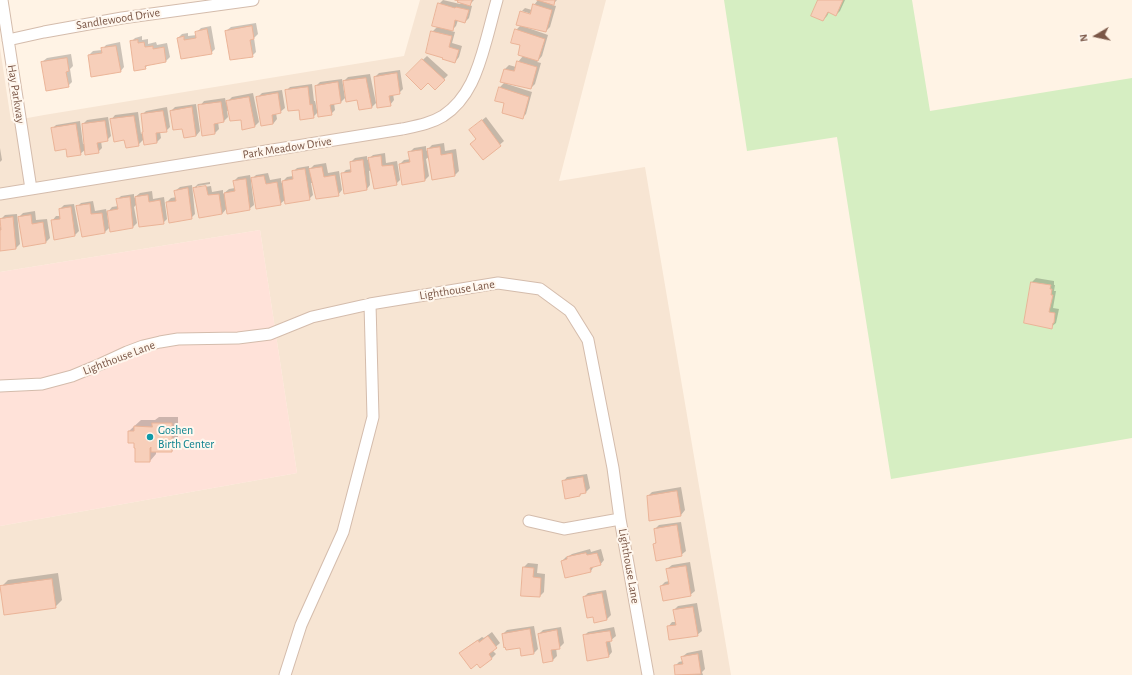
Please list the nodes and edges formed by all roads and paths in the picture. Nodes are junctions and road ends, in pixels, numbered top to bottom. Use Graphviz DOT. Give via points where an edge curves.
graph roads {
  1 [pos="2,0"];
  2 [pos="253,0"];
  3 [pos="497,0"];
  4 [pos="8,40"];
  5 [pos="31,189"];
  6 [pos="0,194"];
  7 [pos="370,304"];
  8 [pos="0,386"];
  9 [pos="620,519"];
  10 [pos="529,521"];
  11 [pos="285,675"];
  12 [pos="648,675"];
  1 -- 4 [label="street, Hay Parkway"];
  2 -- 4 [label="street, Sandlewood Drive" via="122,18"];
  3 -- 5 [label="street, Park Meadow Drive" via="473,81 451,109 431,122 402,129"];
  4 -- 5 [label="street, Hay Parkway"];
  5 -- 6 [label="street, Park Meadow Drive"];
  7 -- 8 [label="street, Lighthouse Lane" via="312,317 270,334 160,342 127,352 72,376 42,384"];
  7 -- 9 [label="street, Lighthouse Lane" via="498,283 540,289 570,311 588,340 613,468"];
  7 -- 11 [label="street" via="373,417 343,532 301,625"];
  9 -- 10 [label="street" via="564,529"];
  9 -- 12 [label="street, Lighthouse Lane"];
}
